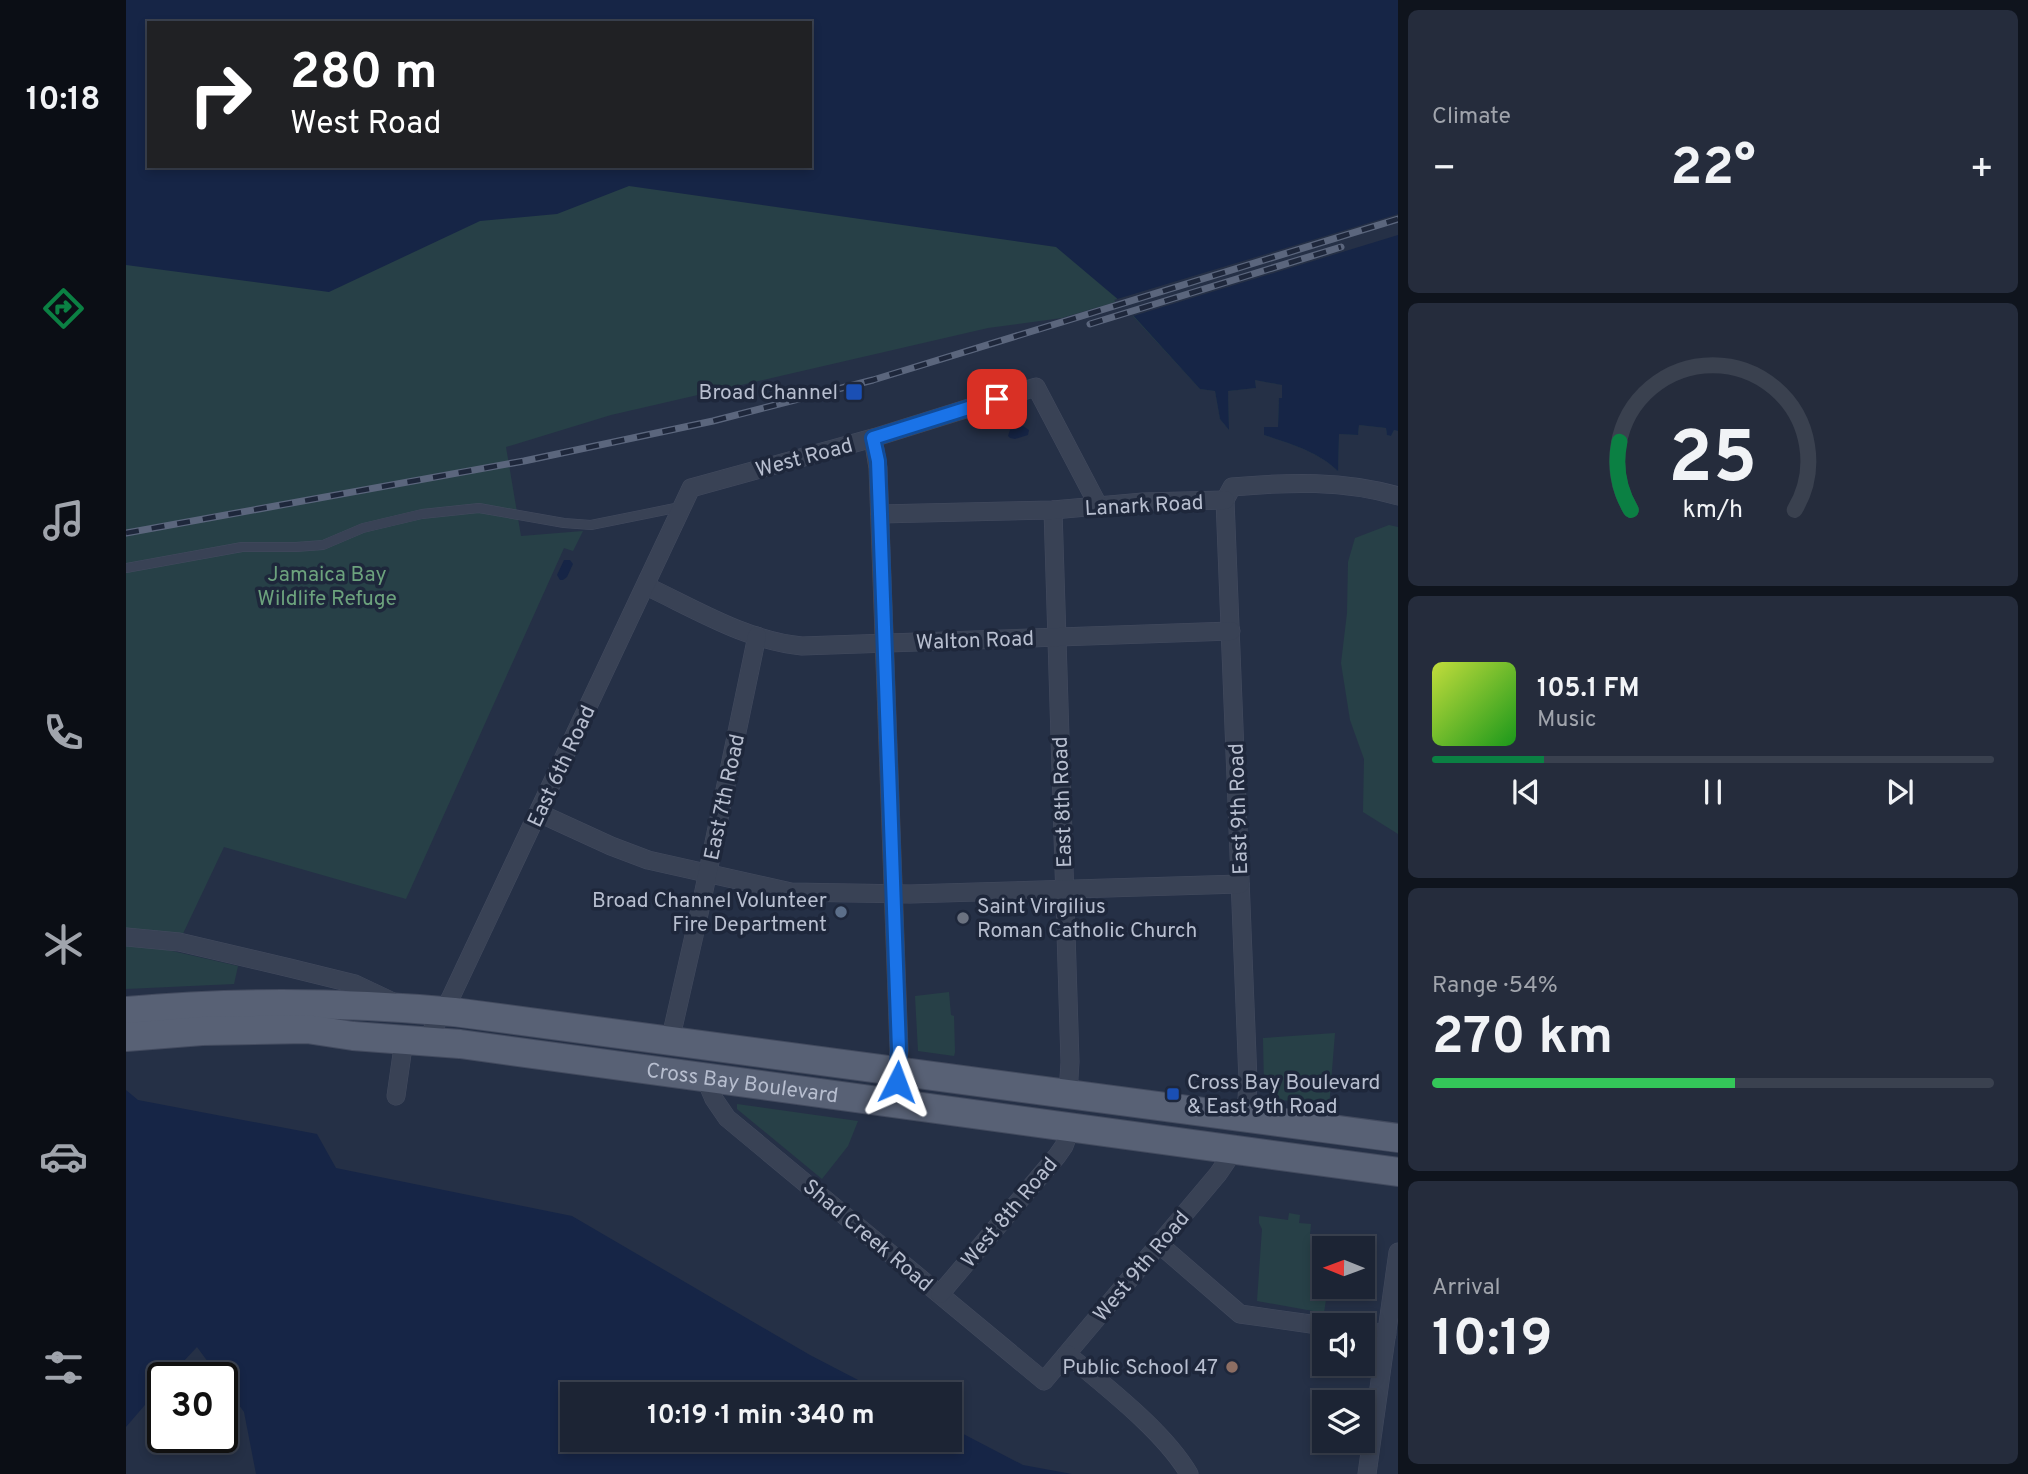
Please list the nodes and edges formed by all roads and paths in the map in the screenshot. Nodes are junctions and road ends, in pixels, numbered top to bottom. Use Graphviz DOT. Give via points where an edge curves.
graph roads {
  1 [pos="873,438"];
  2 [pos="691,488"];
  3 [pos="1398,496"];
  4 [pos="1225,500"];
  5 [pos="682,506"];
  6 [pos="1099,507"];
  7 [pos="1053,510"];
  8 [pos="880,514"];
  9 [pos="126,568"];
  10 [pos="646,586"];
  11 [pos="1231,631"];
  12 [pos="757,636"];
  13 [pos="1057,637"];
  14 [pos="884,643"];
  15 [pos="539,813"];
  16 [pos="708,874"];
  17 [pos="1240,884"];
  18 [pos="1065,889"];
  19 [pos="893,893"];
  20 [pos="126,937"];
  21 [pos="404,1007"];
  22 [pos="126,1011"];
  23 [pos="444,1011"];
  24 [pos="126,1037"];
  25 [pos="415,1040"];
  26 [pos="670,1041"];
  27 [pos="898,1071"];
  28 [pos="705,1078"];
  29 [pos="1068,1094"];
  30 [pos="396,1096"];
  31 [pos="895,1103"];
  32 [pos="1246,1118"];
  33 [pos="1072,1127"];
  34 [pos="1398,1138"];
  35 [pos="1235,1149"];
  36 [pos="1398,1172"];
  37 [pos="1159,1244"];
  38 [pos="1398,1252"];
  39 [pos="940,1294"];
  40 [pos="1312,1324"];
  41 [pos="1375,1332"];
  42 [pos="1387,1334"];
  43 [pos="1067,1354"];
  44 [pos="1044,1381"];
  45 [pos="1189,1474"];
  46 [pos="1367,1474"];
  1 -- 2 [label="street, West Road"];
  1 -- 6 [label="street, West Road" via="1036,387"];
  1 -- 8 [label="street"];
  2 -- 5 [label="street, East 6th Road"];
  3 -- 4 [label="street, Lanark Road" via="1332,484 1292,483 1232,486"];
  4 -- 6 [label="street, Lanark Road"];
  4 -- 11 [label="street, East 9th Road"];
  5 -- 9 [label="lane" via="591,525 479,508 422,514 363,528 323,545 242,547"];
  5 -- 10 [label="street, East 6th Road"];
  6 -- 7 [label="street, Lanark Road"];
  7 -- 8 [label="street, Lanark Road"];
  7 -- 13 [label="street, East 8th Road"];
  8 -- 14 [label="street"];
  10 -- 12 [label="street, Walton Road"];
  10 -- 15 [label="street, East 6th Road"];
  11 -- 13 [label="street, Walton Road"];
  11 -- 17 [label="street, East 9th Road"];
  12 -- 14 [label="street, Walton Road" via="802,646"];
  12 -- 16 [label="street, East 7th Road"];
  13 -- 14 [label="street, Walton Road"];
  13 -- 18 [label="street, East 8th Road"];
  14 -- 19 [label="street"];
  15 -- 16 [label="street" via="637,857"];
  15 -- 23 [label="street, East 6th Road"];
  16 -- 19 [label="street" via="791,892"];
  16 -- 26 [label="street, East 7th Road"];
  17 -- 18 [label="street"];
  17 -- 32 [label="street, East 9th Road"];
  18 -- 19 [label="street"];
  18 -- 29 [label="street, East 8th Road"];
  19 -- 27 [label="street"];
  20 -- 21 [label="street, Cross Bay Boulevard" via="179,942 329,978"];
  21 -- 22 [label="main road, Cross Bay Boulevard" via="278,1003"];
  21 -- 23 [label="main road, Cross Bay Boulevard"];
  23 -- 25 [label="street, East 6th Road"];
  23 -- 26 [label="main road, Cross Bay Boulevard"];
  24 -- 25 [label="main road, Cross Bay Boulevard" via="307,1029"];
  25 -- 28 [label="main road, Cross Bay Boulevard"];
  25 -- 30 [label="street"];
  26 -- 27 [label="main road, Cross Bay Boulevard"];
  27 -- 29 [label="main road, Cross Bay Boulevard"];
  27 -- 31 [label="street"];
  28 -- 31 [label="main road, Cross Bay Boulevard"];
  28 -- 39 [label="street, Shad Creek Road" via="727,1118"];
  29 -- 32 [label="main road, Cross Bay Boulevard"];
  31 -- 33 [label="main road, Cross Bay Boulevard"];
  32 -- 34 [label="main road, Cross Bay Boulevard"];
  33 -- 35 [label="main road, Cross Bay Boulevard"];
  33 -- 39 [label="street, West 8th Road" via="1057,1156"];
  35 -- 36 [label="main road, Cross Bay Boulevard"];
  35 -- 37 [label="street, West 9th Road"];
  37 -- 40 [label="street" via="1240,1314"];
  37 -- 43 [label="street, West 9th Road"];
  38 -- 42 [label="street"];
  39 -- 44 [label="street, Shad Creek Road"];
  41 -- 42 [label="street"];
  42 -- 46 [label="street"];
  43 -- 44 [label="street, West 9th Road"];
  43 -- 45 [label="street" via="1135,1413"];
}
